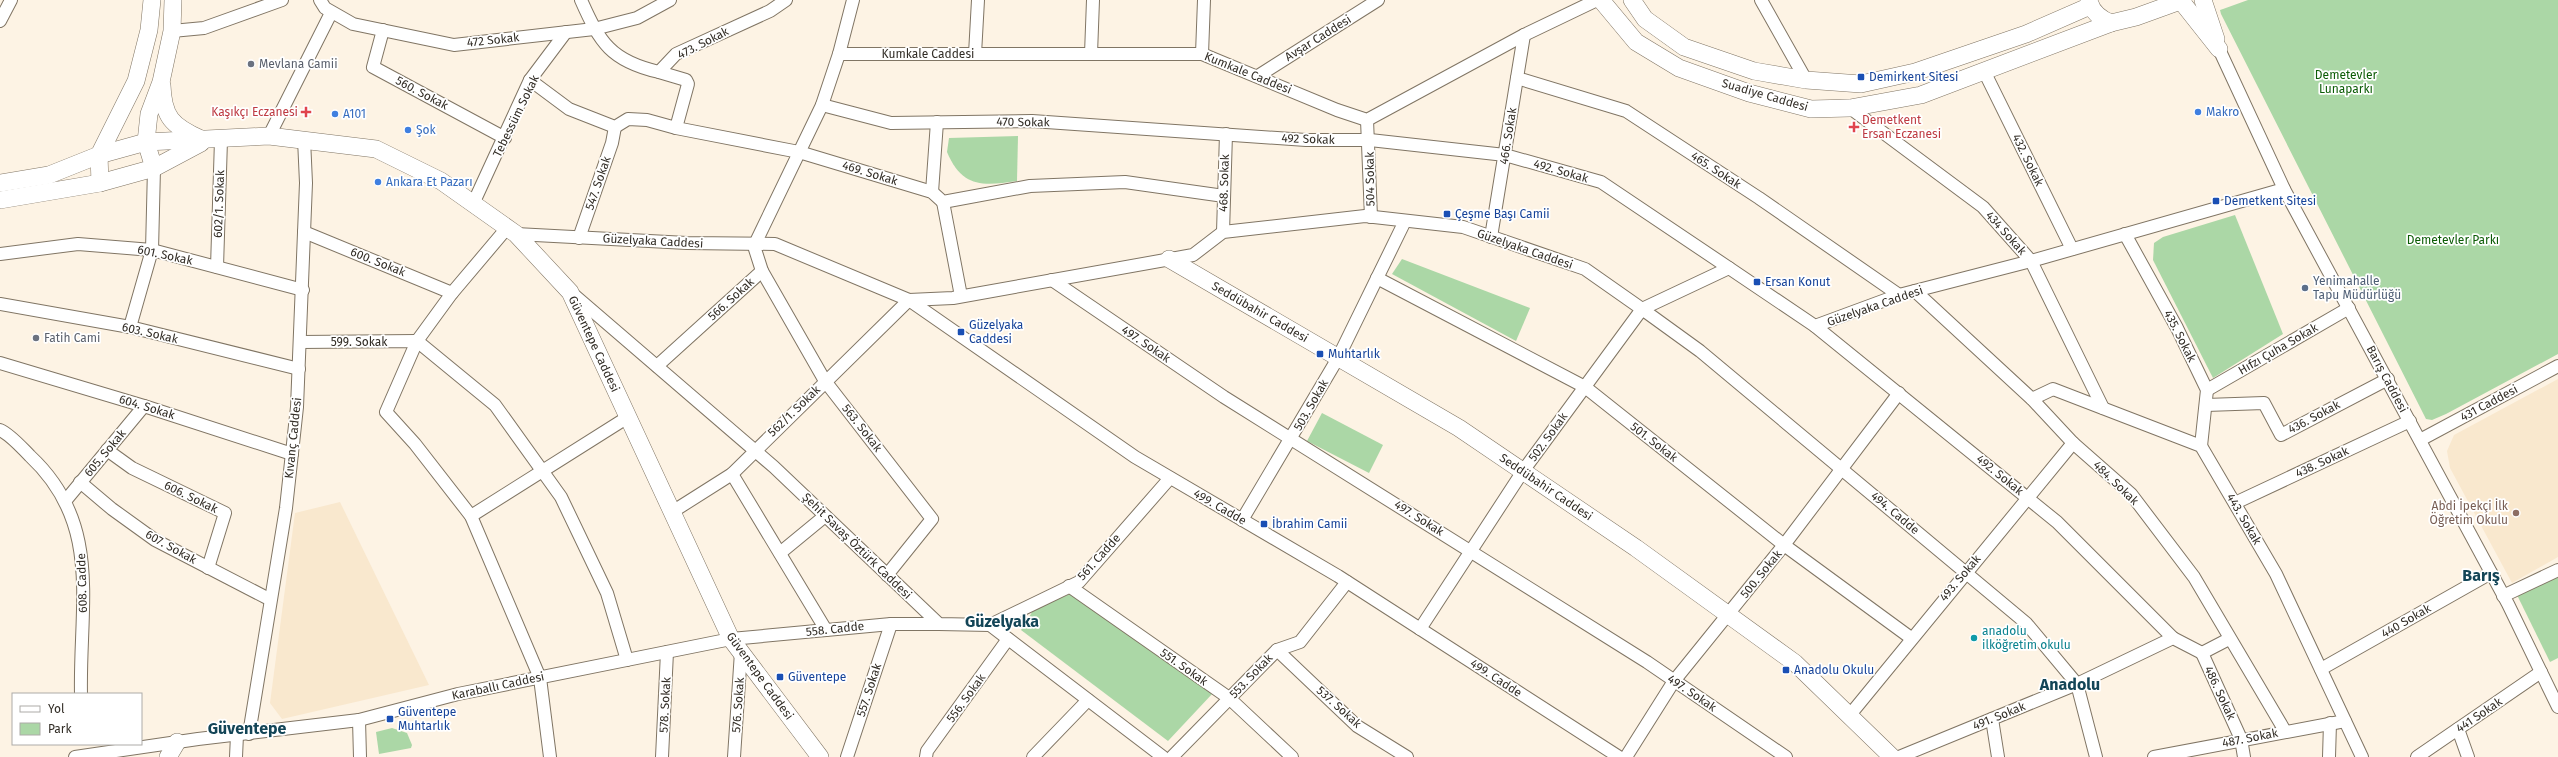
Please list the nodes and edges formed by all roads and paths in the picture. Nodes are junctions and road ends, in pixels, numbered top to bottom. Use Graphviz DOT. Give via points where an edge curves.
graph roads {
  1 [pos="10,0"];
  2 [pos="152,0"];
  3 [pos="174,0"];
  4 [pos="282,0"];
  5 [pos="320,0"];
  6 [pos="581,0"];
  7 [pos="670,0"];
  8 [pos="786,0"];
  9 [pos="853,0"];
  10 [pos="978,0"];
  11 [pos="1093,0"];
  12 [pos="1204,0"];
  13 [pos="1378,0"];
  14 [pos="1597,0"];
  15 [pos="1601,0"];
  16 [pos="1632,0"];
  17 [pos="1761,0"];
  18 [pos="2182,0"];
  19 [pos="2204,0"];
  20 [pos="1581,3"];
  21 [pos="2090,3"];
  22 [pos="331,12"];
  23 [pos="0,20"];
  24 [pos="2111,23"];
  25 [pos="594,29"];
  26 [pos="383,30"];
  27 [pos="172,31"];
  28 [pos="566,32"];
  29 [pos="1524,35"];
  30 [pos="2219,49"];
  31 [pos="839,54"];
  32 [pos="975,54"];
  33 [pos="1091,54"];
  34 [pos="1202,54"];
  35 [pos="1984,71"];
  36 [pos="659,72"];
  37 [pos="1258,76"];
  38 [pos="1518,78"];
  39 [pos="530,80"];
  40 [pos="1806,80"];
  41 [pos="161,82"];
  42 [pos="822,104"];
  43 [pos="1850,108"];
  44 [pos="1367,120"];
  45 [pos="937,122"];
  46 [pos="615,127"];
  47 [pos="676,128"];
  48 [pos="1226,134"];
  49 [pos="268,136"];
  50 [pos="505,138"];
  51 [pos="304,139"];
  52 [pos="1370,140"];
  53 [pos="213,141"];
  54 [pos="146,142"];
  55 [pos="800,152"];
  56 [pos="98,155"];
  57 [pos="1505,155"];
  58 [pos="154,168"];
  59 [pos="0,183"];
  60 [pos="100,183"];
  61 [pos="2284,189"];
  62 [pos="932,192"];
  63 [pos="1224,196"];
  64 [pos="0,200"];
  65 [pos="943,202"];
  66 [pos="474,204"];
  67 [pos="1371,217"];
  68 [pos="1405,221"];
  69 [pos="511,231"];
  70 [pos="304,232"];
  71 [pos="1223,232"];
  72 [pos="2125,234"];
  73 [pos="1491,237"];
  74 [pos="579,238"];
  75 [pos="754,246"];
  76 [pos="152,250"];
  77 [pos="2072,250"];
  78 [pos="0,254"];
  79 [pos="1169,259"];
  80 [pos="2031,261"];
  81 [pos="217,267"];
  82 [pos="1729,268"];
  83 [pos="762,271"];
  84 [pos="1377,278"];
  85 [pos="1052,280"];
  86 [pos="303,290"];
  87 [pos="1915,291"];
  88 [pos="570,292"];
  89 [pos="452,293"];
  90 [pos="1899,295"];
  91 [pos="961,296"];
  92 [pos="909,300"];
  93 [pos="0,304"];
  94 [pos="2349,308"];
  95 [pos="1642,309"];
  96 [pos="1815,326"];
  97 [pos="130,327"];
  98 [pos="300,342"];
  99 [pos="417,342"];
  100 [pos="1338,358"];
  101 [pos="0,363"];
  102 [pos="657,366"];
  103 [pos="2558,366"];
  104 [pos="299,369"];
  105 [pos="2388,379"];
  106 [pos="825,381"];
  107 [pos="1585,387"];
  108 [pos="2207,390"];
  109 [pos="1899,393"];
  110 [pos="2032,399"];
  111 [pos="2206,405"];
  112 [pos="144,406"];
  113 [pos="2103,408"];
  114 [pos="628,417"];
  115 [pos="2410,421"];
  116 [pos="0,430"];
  117 [pos="1292,439"];
  118 [pos="2420,440"];
  119 [pos="2073,443"];
  120 [pos="2201,446"];
  121 [pos="107,450"];
  122 [pos="754,450"];
  123 [pos="292,454"];
  124 [pos="1842,468"];
  125 [pos="542,471"];
  126 [pos="1523,471"];
  127 [pos="732,474"];
  128 [pos="1170,478"];
  129 [pos="80,482"];
  130 [pos="2028,498"];
  131 [pos="66,500"];
  132 [pos="2235,503"];
  133 [pos="672,512"];
  134 [pos="471,516"];
  135 [pos="825,516"];
  136 [pos="1242,520"];
  137 [pos="1784,545"];
  138 [pos="1472,551"];
  139 [pos="780,553"];
  140 [pos="208,568"];
  141 [pos="2558,570"];
  142 [pos="1965,572"];
  143 [pos="2491,572"];
  144 [pos="887,575"];
  145 [pos="1347,582"];
  146 [pos="1069,586"];
  147 [pos="2503,596"];
  148 [pos="270,599"];
  149 [pos="1728,614"];
  150 [pos="891,624"];
  151 [pos="939,624"];
  152 [pos="990,625"];
  153 [pos="1420,629"];
  154 [pos="826,630"];
  155 [pos="1912,638"];
  156 [pos="2173,638"];
  157 [pos="2229,639"];
  158 [pos="1008,640"];
  159 [pos="736,646"];
  160 [pos="1277,650"];
  161 [pos="667,652"];
  162 [pos="2202,653"];
  163 [pos="627,660"];
  164 [pos="2321,669"];
  165 [pos="2541,672"];
  166 [pos="540,678"];
  167 [pos="1674,681"];
  168 [pos="2076,684"];
  169 [pos="82,693"];
  170 [pos="1230,698"];
  171 [pos="1088,700"];
  172 [pos="2558,707"];
  173 [pos="1849,716"];
  174 [pos="1992,718"];
  175 [pos="359,720"];
  176 [pos="2345,721"];
  177 [pos="2330,723"];
  178 [pos="2458,729"];
  179 [pos="2285,731"];
  180 [pos="249,734"];
  181 [pos="237,735"];
  182 [pos="2241,739"];
  183 [pos="177,742"];
  184 [pos="81,753"];
  185 [pos="168,757"];
  186 [pos="236,757"];
  187 [pos="360,757"];
  188 [pos="550,757"];
  189 [pos="662,757"];
  190 [pos="734,757"];
  191 [pos="820,757"];
  192 [pos="847,757"];
  193 [pos="926,757"];
  194 [pos="1033,757"];
  195 [pos="1163,757"];
  196 [pos="1172,757"];
  197 [pos="1292,757"];
  198 [pos="1407,757"];
  199 [pos="1619,757"];
  200 [pos="1626,757"];
  201 [pos="1786,757"];
  202 [pos="1892,757"];
  203 [pos="1899,757"];
  204 [pos="1998,757"];
  205 [pos="2096,757"];
  206 [pos="2154,757"];
  207 [pos="2244,757"];
  208 [pos="2329,757"];
  209 [pos="2362,757"];
  210 [pos="2417,757"];
  211 [pos="2468,757"];
  1 -- 23 [label="street"];
  2 -- 56 [label="main road" via="149,30 136,81"];
  3 -- 27 [label="main road"];
  4 -- 27 [label="street" via="204,28"];
  5 -- 22 [label="street, 472 Sokak"];
  6 -- 25 [label="street"];
  7 -- 25 [label="street, 472 Sokak" via="637,18"];
  8 -- 36 [label="street, 473. Sokak" via="770,11 676,54"];
  9 -- 31 [label="street"];
  10 -- 32 [label="street"];
  11 -- 33 [label="street"];
  12 -- 34 [label="street"];
  13 -- 37 [label="street, Avşar Caddesi"];
  14 -- 20 [label="street"];
  15 -- 43 [label="main road, Suadiye Caddesi" via="1636,42 1679,68 1748,93 1811,109"];
  16 -- 40 [label="main road, Suadiye Caddesi" via="1645,19 1684,47 1754,71"];
  17 -- 40 [label="street"];
  18 -- 24 [label="main road, Suadiye Caddesi"];
  18 -- 30 [label="main road, Barış Caddesi"];
  19 -- 30 [label="main road, Barış Caddesi"];
  20 -- 29 [label="street"];
  21 -- 24 [label="main road, Suadiye Caddesi" via="2104,20"];
  21 -- 40 [label="main road, Suadiye Caddesi" via="2026,34 1915,72 1861,84"];
  22 -- 26 [label="street, 472 Sokak" via="353,24"];
  22 -- 49 [label="street"];
  24 -- 35 [label="main road, Suadiye Caddesi"];
  25 -- 28 [label="street, 472 Sokak"];
  25 -- 36 [label="street" via="613,54 639,67"];
  26 -- 28 [label="street, 472 Sokak" via="454,45"];
  26 -- 50 [label="street, 560. Sokak" via="373,67"];
  27 -- 41 [label="main road"];
  28 -- 39 [label="street, Tebessüm Sokak"];
  29 -- 38 [label="street, 466. Sokak"];
  29 -- 44 [label="street"];
  30 -- 61 [label="street, Barış Caddesi"];
  31 -- 32 [label="street, Kumkale Caddesi"];
  31 -- 42 [label="street"];
  32 -- 33 [label="street, Kumkale Caddesi"];
  33 -- 34 [label="street, Kumkale Caddesi"];
  34 -- 37 [label="street, Kumkale Caddesi"];
  35 -- 43 [label="main road, Suadiye Caddesi" via="1921,95"];
  35 -- 77 [label="street, 432. Sokak"];
  36 -- 47 [label="street" via="686,80 688,84"];
  37 -- 44 [label="street, Kumkale Caddesi"];
  38 -- 57 [label="street, 466. Sokak"];
  38 -- 90 [label="street, 465. Sokak" via="1626,111 1759,198"];
  39 -- 46 [label="street" via="569,109"];
  39 -- 50 [label="street, Tebessüm Sokak"];
  41 -- 53 [label="main road" via="163,106 170,119 182,131"];
  41 -- 54 [label="main road" via="149,114"];
  42 -- 45 [label="street, 470 Sokak" via="891,123"];
  42 -- 55 [label="street"];
  43 -- 80 [label="street, 434 Sokak" via="1983,207"];
  44 -- 52 [label="street"];
  45 -- 48 [label="street, 470 Sokak" via="1032,121"];
  45 -- 62 [label="street"];
  46 -- 47 [label="street, 469. Sokak" via="628,119 647,120"];
  46 -- 74 [label="street, 547. Sokak" via="612,143"];
  47 -- 55 [label="street, 469. Sokak"];
  48 -- 52 [label="street, 492 Sokak" via="1306,140"];
  48 -- 63 [label="street, 468. Sokak"];
  49 -- 51 [label="main road, Güventepe Caddesi"];
  49 -- 53 [label="main road, Güventepe Caddesi"];
  50 -- 66 [label="street, Tebessüm Sokak"];
  51 -- 66 [label="main road, Güventepe Caddesi" via="376,149 441,181"];
  51 -- 70 [label="street, Kıvanç Caddesi"];
  52 -- 57 [label="street, 492. Sokak"];
  52 -- 67 [label="street, 504 Sokak"];
  53 -- 54 [label="main road, Güventepe Caddesi"];
  53 -- 58 [label="main road"];
  53 -- 81 [label="street, 602/1. Sokak"];
  54 -- 56 [label="main road, Güventepe Caddesi"];
  54 -- 58 [label="main road"];
  55 -- 62 [label="street, 469. Sokak"];
  55 -- 75 [label="street"];
  56 -- 59 [label="main road, Güventepe Caddesi" via="49,176"];
  56 -- 60 [label="main road"];
  57 -- 73 [label="street, 466. Sokak"];
  57 -- 82 [label="street, 492. Sokak" via="1601,182"];
  58 -- 60 [label="main road"];
  58 -- 76 [label="street"];
  60 -- 64 [label="main road"];
  61 -- 72 [label="street, Güzelyaka Caddesi"];
  61 -- 94 [label="street, Barış Caddesi"];
  62 -- 65 [label="street, 469. Sokak"];
  63 -- 65 [label="street" via="1125,182 1030,186"];
  63 -- 71 [label="street, 468. Sokak"];
  65 -- 91 [label="street"];
  66 -- 69 [label="main road, Güventepe Caddesi"];
  67 -- 68 [label="street, Güzelyaka Caddesi"];
  67 -- 71 [label="street, Güzelyaka Caddesi"];
  68 -- 73 [label="street, Güzelyaka Caddesi" via="1463,227"];
  68 -- 84 [label="street, 503. Sokak"];
  69 -- 74 [label="street, Güzelyaka Caddesi"];
  69 -- 88 [label="main road, Güventepe Caddesi"];
  69 -- 89 [label="street"];
  70 -- 86 [label="street, Kıvanç Caddesi"];
  70 -- 89 [label="street, 600. Sokak"];
  71 -- 79 [label="street, Güzelyaka Caddesi" via="1193,255"];
  72 -- 77 [label="street, Güzelyaka Caddesi"];
  72 -- 108 [label="street, 435. Sokak" via="2177,328"];
  73 -- 95 [label="street, Güzelyaka Caddesi" via="1585,269"];
  74 -- 75 [label="street, Güzelyaka Caddesi"];
  75 -- 83 [label="street, 566. Sokak"];
  75 -- 92 [label="street, Güzelyaka Caddesi" via="775,244"];
  76 -- 78 [label="street, 601. Sokak" via="78,244"];
  76 -- 81 [label="street, 601. Sokak"];
  76 -- 97 [label="street"];
  77 -- 80 [label="street, Güzelyaka Caddesi"];
  79 -- 85 [label="street, Güzelyaka Caddesi"];
  79 -- 100 [label="main road, Seddübahir Caddesi"];
  80 -- 87 [label="street, Güzelyaka Caddesi"];
  80 -- 113 [label="street, 434 Sokak"];
  81 -- 86 [label="street, 601. Sokak"];
  82 -- 95 [label="street"];
  82 -- 96 [label="street, Güzelyaka Caddesi"];
  83 -- 102 [label="street, 566. Sokak"];
  83 -- 106 [label="street, 563. Sokak"];
  84 -- 100 [label="street, 503. Sokak"];
  84 -- 107 [label="street, 501. Sokak"];
  85 -- 91 [label="street, Güzelyaka Caddesi"];
  85 -- 117 [label="street, 497. Sokak" via="1224,397"];
  86 -- 98 [label="street, Kıvanç Caddesi"];
  87 -- 90 [label="street, Güzelyaka Caddesi"];
  87 -- 110 [label="street, 484. Sokak"];
  88 -- 102 [label="street, Şehit Savaş Öztürk Caddesi"];
  88 -- 114 [label="main road, Güventepe Caddesi"];
  89 -- 99 [label="street"];
  90 -- 96 [label="street, Güzelyaka Caddesi"];
  91 -- 92 [label="street, Güzelyaka Caddesi"];
  92 -- 106 [label="street, 562/1. Sokak"];
  92 -- 128 [label="street, 499. Cadde" via="1135,457"];
  93 -- 97 [label="street, 603. Sokak"];
  94 -- 105 [label="street, Barış Caddesi"];
  94 -- 108 [label="street, Hıfzı Çuha Sokak"];
  95 -- 107 [label="street, 502. Sokak"];
  95 -- 124 [label="street, 494. Cadde" via="1700,351"];
  96 -- 109 [label="street, 492. Sokak"];
  97 -- 104 [label="street, 603. Sokak"];
  98 -- 99 [label="street, 599. Sokak"];
  98 -- 104 [label="street, Kıvanç Caddesi"];
  99 -- 125 [label="street" via="495,405"];
  99 -- 134 [label="street" via="386,412 415,444"];
  100 -- 117 [label="street, 503. Sokak"];
  100 -- 126 [label="main road, Seddübahir Caddesi" via="1459,428"];
  101 -- 112 [label="street, 604. Sokak"];
  102 -- 122 [label="street, Şehit Savaş Öztürk Caddesi"];
  103 -- 118 [label="street, 431 Caddesi"];
  104 -- 123 [label="street, Kıvanç Caddesi"];
  105 -- 111 [label="street, 436. Sokak" via="2281,435 2264,403"];
  105 -- 115 [label="street, Barış Caddesi"];
  106 -- 122 [label="street, 562/1. Sokak"];
  106 -- 144 [label="street, 563. Sokak" via="932,519"];
  107 -- 126 [label="street, 502. Sokak"];
  107 -- 137 [label="street, 501. Sokak"];
  108 -- 111 [label="street, 435. Sokak"];
  109 -- 124 [label="street, 500. Sokak"];
  109 -- 130 [label="street, 492. Sokak"];
  110 -- 113 [label="street" via="2053,390"];
  110 -- 119 [label="street, 484. Sokak"];
  111 -- 120 [label="street, 435. Sokak"];
  112 -- 121 [label="street, 605. Sokak"];
  112 -- 123 [label="street, 604. Sokak"];
  113 -- 120 [label="street"];
  114 -- 125 [label="street"];
  114 -- 133 [label="main road, Güventepe Caddesi"];
  115 -- 118 [label="street, Barış Caddesi"];
  115 -- 132 [label="street, 438. Sokak"];
  116 -- 131 [label="street, 608. Cadde" via="47,472"];
  117 -- 136 [label="street, 503. Sokak"];
  117 -- 138 [label="street, 497. Sokak"];
  118 -- 143 [label="street, Barış Caddesi"];
  119 -- 130 [label="street, 493. Sokak"];
  119 -- 157 [label="street, 484. Sokak" via="2131,494 2194,576"];
  120 -- 132 [label="street, 443. Sokak"];
  121 -- 129 [label="street, 605. Sokak"];
  121 -- 140 [label="street, 606. Sokak" via="132,468 226,513"];
  122 -- 127 [label="street, 562/1. Sokak"];
  122 -- 135 [label="street, Şehit Savaş Öztürk Caddesi"];
  123 -- 148 [label="street, Kıvanç Caddesi" via="286,508"];
  124 -- 137 [label="street, 500. Sokak"];
  124 -- 142 [label="street, 494. Cadde"];
  125 -- 134 [label="street"];
  125 -- 163 [label="street" via="561,497 607,593"];
  126 -- 138 [label="street, 502. Sokak"];
  126 -- 149 [label="main road, Seddübahir Caddesi"];
  127 -- 133 [label="street, 562/1. Sokak"];
  127 -- 139 [label="street"];
  128 -- 136 [label="street, 499. Cadde"];
  128 -- 146 [label="street, 561. Cadde" via="1079,582"];
  129 -- 131 [label="street, 605. Sokak"];
  129 -- 140 [label="street, 607. Sokak" via="155,540"];
  130 -- 142 [label="street, 493. Sokak"];
  130 -- 156 [label="street, 492. Sokak" via="2057,522"];
  131 -- 169 [label="street, 608. Cadde" via="81,549 84,609 80,653"];
  132 -- 164 [label="street, 443. Sokak" via="2276,574"];
  133 -- 159 [label="main road, Güventepe Caddesi"];
  134 -- 166 [label="street"];
  135 -- 139 [label="street"];
  135 -- 144 [label="street, Şehit Savaş Öztürk Caddesi"];
  136 -- 145 [label="street, 499. Cadde"];
  137 -- 149 [label="street, 500. Sokak"];
  137 -- 155 [label="street, 501. Sokak"];
  138 -- 153 [label="street, 502. Sokak"];
  138 -- 167 [label="street, 497. Sokak"];
  139 -- 154 [label="street"];
  140 -- 148 [label="street, 607. Sokak"];
  141 -- 147 [label="street"];
  142 -- 155 [label="street, 493. Sokak"];
  142 -- 168 [label="street, 494. Cadde" via="2026,623"];
  143 -- 147 [label="street, Barış Caddesi"];
  143 -- 164 [label="street, 440 Sokak"];
  144 -- 151 [label="street, Şehit Savaş Öztürk Caddesi"];
  145 -- 153 [label="street, 499. Cadde"];
  145 -- 160 [label="street, 553. Sokak" via="1300,642"];
  146 -- 152 [label="street, 561. Cadde"];
  146 -- 170 [label="street, 551. Sokak"];
  147 -- 165 [label="street, Barış Caddesi"];
  148 -- 180 [label="street, Kıvanç Caddesi"];
  149 -- 167 [label="street, 500. Sokak"];
  149 -- 173 [label="main road, Seddübahir Caddesi" via="1795,663"];
  150 -- 151 [label="street, 558. Cadde"];
  150 -- 154 [label="street, 558. Cadde"];
  150 -- 192 [label="street, 557. Sokak"];
  151 -- 152 [label="street"];
  152 -- 158 [label="street"];
  153 -- 199 [label="street, 499. Cadde"];
  154 -- 159 [label="street, 558. Cadde"];
  155 -- 173 [label="street, 493. Sokak"];
  156 -- 162 [label="street"];
  156 -- 168 [label="street, 491. Sokak"];
  157 -- 162 [label="street"];
  157 -- 179 [label="street, 484. Sokak"];
  158 -- 171 [label="street"];
  158 -- 193 [label="street, 556. Sokak" via="927,751"];
  159 -- 161 [label="street, Karaballı Caddesi"];
  159 -- 190 [label="street, 576. Sokak"];
  159 -- 191 [label="main road, Güventepe Caddesi"];
  160 -- 170 [label="street, 553. Sokak"];
  160 -- 198 [label="street, 537. Sokak" via="1357,726"];
  161 -- 163 [label="street, Karaballı Caddesi"];
  161 -- 189 [label="street, 578. Sokak"];
  162 -- 182 [label="street, 486. Sokak"];
  163 -- 166 [label="street, Karaballı Caddesi"];
  164 -- 176 [label="street, 443. Sokak"];
  165 -- 172 [label="street, Barış Caddesi"];
  165 -- 178 [label="street, 441 Sokak"];
  166 -- 175 [label="street, Karaballı Caddesi" via="458,694"];
  166 -- 188 [label="street"];
  167 -- 200 [label="street, 500. Sokak"];
  167 -- 201 [label="street, 497. Sokak"];
  168 -- 174 [label="street, 491. Sokak"];
  168 -- 205 [label="street, 494. Cadde"];
  170 -- 196 [label="street, 553. Sokak"];
  170 -- 197 [label="street, 551. Sokak"];
  171 -- 194 [label="street"];
  171 -- 195 [label="street"];
  173 -- 202 [label="main road, Seddübahir Caddesi"];
  174 -- 203 [label="street, 491. Sokak"];
  174 -- 204 [label="street"];
  175 -- 180 [label="street, Karaballı Caddesi"];
  175 -- 187 [label="street"];
  176 -- 177 [label="street, 487. Sokak"];
  176 -- 209 [label="street, 443. Sokak"];
  177 -- 179 [label="street, 487. Sokak"];
  177 -- 208 [label="street"];
  178 -- 210 [label="street, 441 Sokak"];
  178 -- 211 [label="street"];
  179 -- 182 [label="street, 487. Sokak"];
  180 -- 181 [label="street, Karaballı Caddesi"];
  181 -- 183 [label="street, Karaballı Caddesi"];
  181 -- 186 [label="street"];
  182 -- 206 [label="street, 487. Sokak"];
  182 -- 207 [label="street, 486. Sokak"];
  183 -- 184 [label="street, Karaballı Caddesi"];
  183 -- 185 [label="main road"];
}
